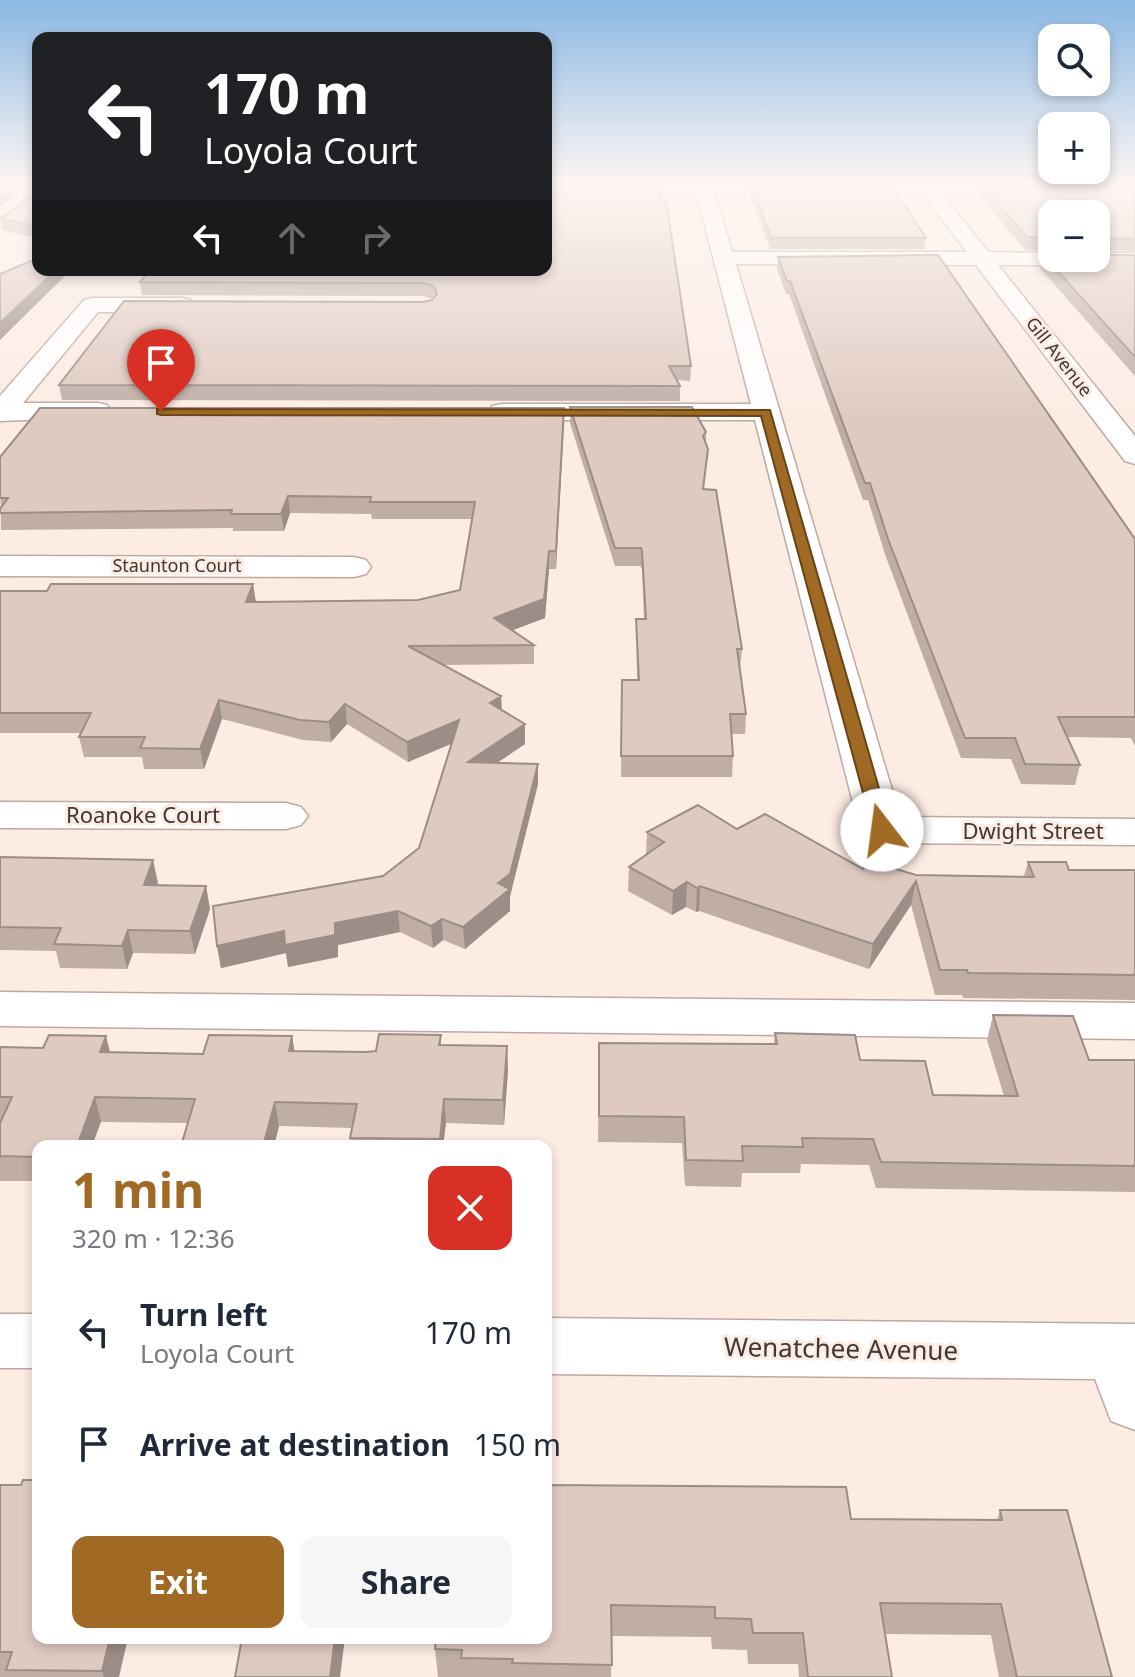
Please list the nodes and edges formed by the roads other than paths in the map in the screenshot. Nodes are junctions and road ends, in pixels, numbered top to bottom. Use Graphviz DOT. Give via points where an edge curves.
graph roads {
  1 [pos="724,262"];
  2 [pos="985,262"];
  3 [pos="203,305"];
  4 [pos="129,411"];
  5 [pos="0,412"];
  6 [pos="479,412"];
  7 [pos="766,412"];
  8 [pos="1135,455"];
  9 [pos="0,566"];
  10 [pos="354,567"];
  11 [pos="0,815"];
  12 [pos="286,816"];
  13 [pos="1135,832"];
  14 [pos="0,1009"];
  15 [pos="1135,1021"];
  16 [pos="0,1341"];
  17 [pos="32,1341"];
  18 [pos="552,1346"];
  19 [pos="1130,1368"];
  1 -- 7 [label="street"];
  2 -- 8 [label="street, Gill Avenue"];
  3 -- 5 [label="street" via="92,305"];
  4 -- 5 [label="street"];
  6 -- 7 [label="street"];
  7 -- 13 [label="street, Dwight Street" via="882,830"];
  9 -- 10 [label="street, Staunton Court"];
  11 -- 12 [label="street, Roanoke Court"];
  14 -- 15 [label="street"];
  16 -- 17 [label="street"];
  18 -- 19 [label="street, Wenatchee Avenue"];
}
